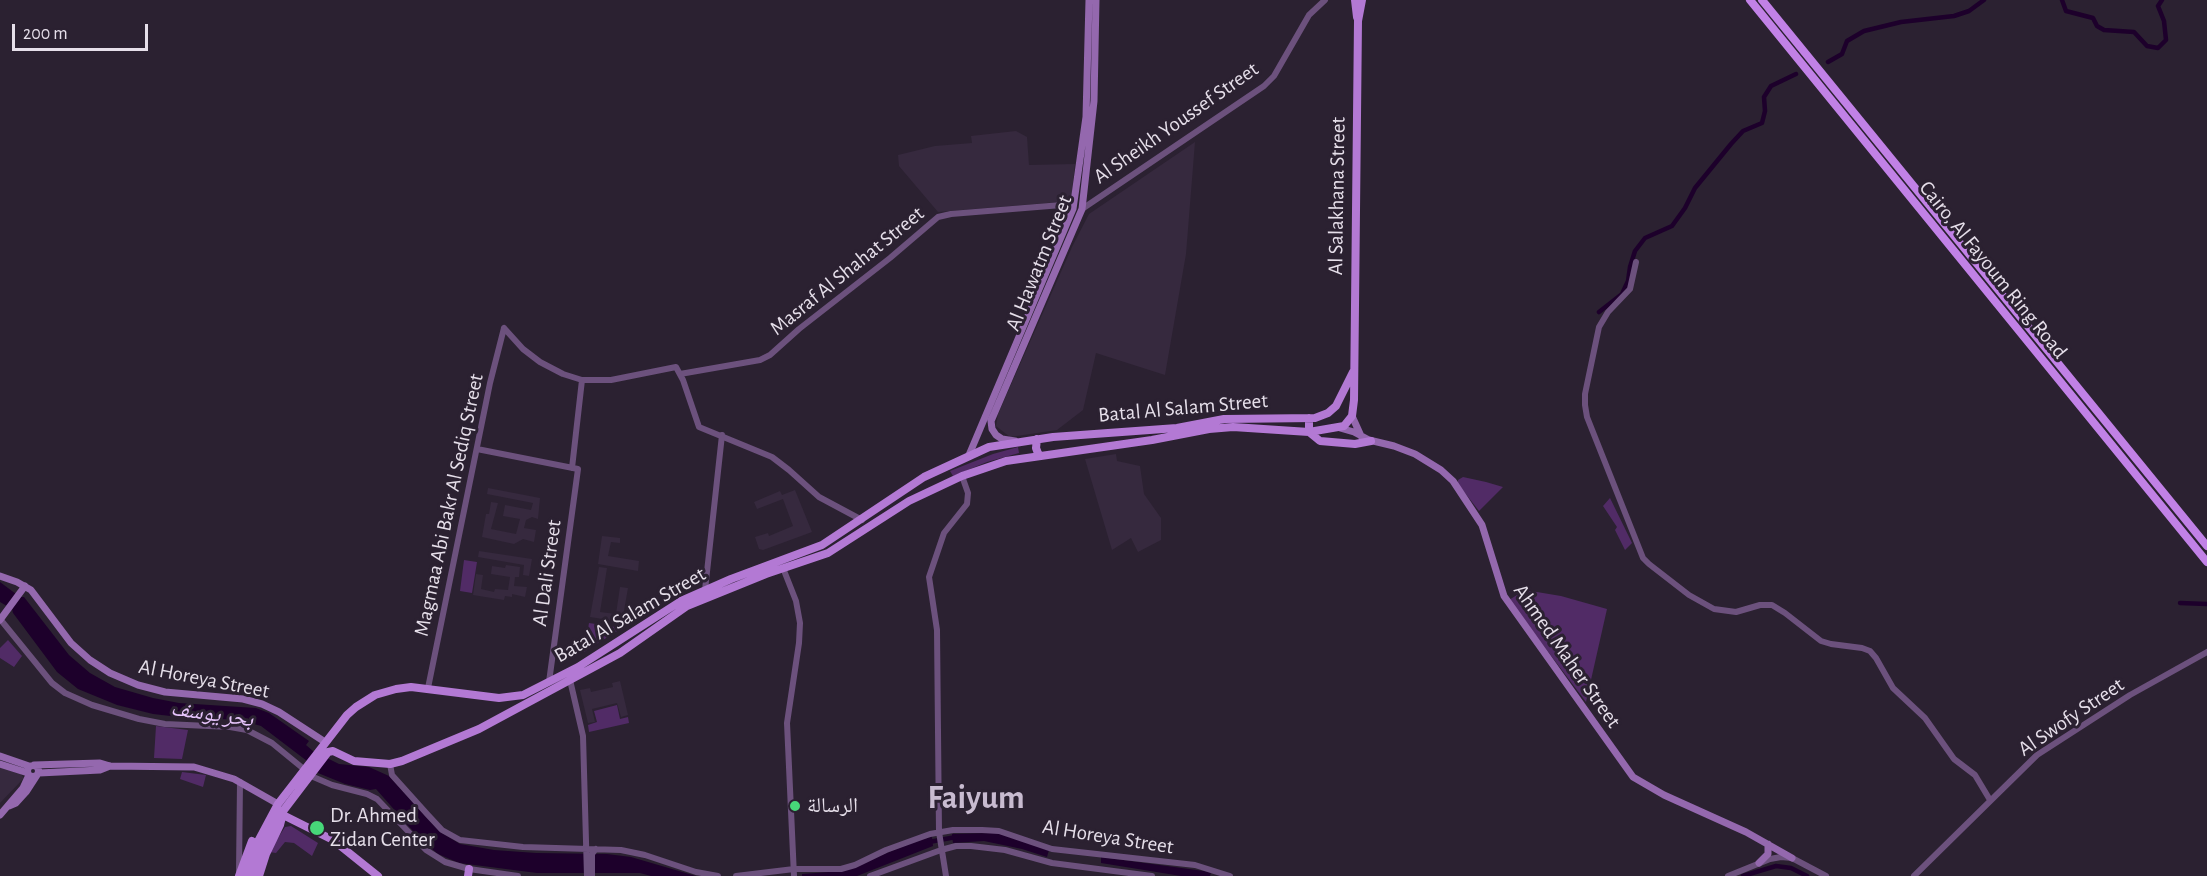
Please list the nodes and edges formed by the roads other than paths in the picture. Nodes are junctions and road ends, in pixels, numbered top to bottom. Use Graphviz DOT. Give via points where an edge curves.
graph roads {
  1 [pos="1089,0"];
  2 [pos="1096,0"];
  3 [pos="1325,0"];
  4 [pos="1355,0"];
  5 [pos="1362,0"];
  6 [pos="1750,0"];
  7 [pos="1762,0"];
  8 [pos="1358,21"];
  9 [pos="1797,49"];
  10 [pos="1810,65"];
  11 [pos="1074,204"];
  12 [pos="1082,209"];
  13 [pos="1636,262"];
  14 [pos="1048,282"];
  15 [pos="1044,291"];
  16 [pos="1353,371"];
  17 [pos="680,374"];
  18 [pos="582,380"];
  19 [pos="2092,404"];
  20 [pos="2084,411"];
  21 [pos="1352,416"];
  22 [pos="1309,418"];
  23 [pos="1340,428"];
  24 [pos="1177,432"];
  25 [pos="1309,432"];
  26 [pos="722,435"];
  27 [pos="1361,436"];
  28 [pos="1037,439"];
  29 [pos="1371,441"];
  30 [pos="1017,442"];
  31 [pos="477,449"];
  32 [pos="969,455"];
  33 [pos="1039,456"];
  34 [pos="1021,458"];
  35 [pos="575,468"];
  36 [pos="962,476"];
  37 [pos="862,520"];
  38 [pos="843,533"];
  39 [pos="849,541"];
  40 [pos="2207,546"];
  41 [pos="2207,562"];
  42 [pos="783,568"];
  43 [pos="0,576"];
  44 [pos="728,585"];
  45 [pos="25,586"];
  46 [pos="705,590"];
  47 [pos="0,620"];
  48 [pos="630,634"];
  49 [pos="639,640"];
  50 [pos="618,642"];
  51 [pos="628,648"];
  52 [pos="2207,652"];
  53 [pos="570,680"];
  54 [pos="549,682"];
  55 [pos="428,688"];
  56 [pos="528,693"];
  57 [pos="504,698"];
  58 [pos="532,701"];
  59 [pos="509,714"];
  60 [pos="325,747"];
  61 [pos="0,756"];
  62 [pos="0,764"];
  63 [pos="390,764"];
  64 [pos="33,771"];
  65 [pos="309,771"];
  66 [pos="240,782"];
  67 [pos="1990,800"];
  68 [pos="281,810"];
  69 [pos="0,815"];
  70 [pos="267,821"];
  71 [pos="939,832"];
  72 [pos="263,837"];
  73 [pos="1768,844"];
  74 [pos="586,849"];
  75 [pos="597,849"];
  76 [pos="1053,849"];
  77 [pos="941,850"];
  78 [pos="1092,854"];
  79 [pos="1792,858"];
  80 [pos="1052,863"];
  81 [pos="1758,863"];
  82 [pos="1093,867"];
  83 [pos="469,873"];
  84 [pos="794,873"];
  85 [pos="1217,873"];
  86 [pos="702,875"];
  87 [pos="239,876"];
  88 [pos="246,876"];
  89 [pos="251,876"];
  90 [pos="259,876"];
  91 [pos="378,876"];
  92 [pos="518,876"];
  93 [pos="587,876"];
  94 [pos="592,876"];
  95 [pos="718,876"];
  96 [pos="736,876"];
  97 [pos="870,876"];
  98 [pos="946,876"];
  99 [pos="1152,876"];
  100 [pos="1230,876"];
  101 [pos="1728,876"];
  102 [pos="1826,876"];
  103 [pos="1914,876"];
  1 -- 11 [label="main road, Al Hawatm Street" via="1086,108"];
  2 -- 12 [label="main road, Al Hawatm Street" via="1095,101"];
  3 -- 12 [label="street, Al Sheikh Youssef Street" via="1309,15 1274,76 1264,86"];
  4 -- 8 [label="main road"];
  5 -- 8 [label="main road"];
  6 -- 9 [label="highway, Cairo, Al Fayoum Ring Road"];
  7 -- 9 [label="highway, Cairo, Al Fayoum Ring Road"];
  8 -- 16 [label="main road, Al Salakhana Street"];
  9 -- 10 [label="highway, Cairo, Al Fayoum Ring Road"];
  10 -- 19 [label="highway, Cairo, Al Fayoum Ring Road"];
  10 -- 20 [label="highway, Cairo, Al Fayoum Ring Road"];
  11 -- 14 [label="main road, Al Hawatm Street"];
  11 -- 17 [label="street, Masraf Al Shahat Street" via="938,218 770,355"];
  12 -- 14 [label="main road, Al Hawatm Street"];
  13 -- 67 [label="street" via="1632,286 1599,327 1585,405 1643,558 1707,606 1729,612 1772,605 1821,641 1870,651 1893,688 1925,718 1954,759 1975,775"];
  14 -- 15 [label="main road, Al Hawatm Street"];
  15 -- 30 [label="main road, Al Hawatm Street" via="991,421 999,438"];
  15 -- 32 [label="main road, Al Hawatm Street"];
  16 -- 21 [label="main road"];
  16 -- 22 [label="main road, Batal Al Salam Street" via="1332,409 1320,417"];
  17 -- 18 [label="street" via="676,367 611,380"];
  17 -- 26 [label="street" via="699,427"];
  18 -- 31 [label="street, Magmaa Abi Bakr Al Sediq Street" via="540,362 504,328"];
  18 -- 35 [label="street, Al Dali Street"];
  19 -- 20 [label="highway"];
  19 -- 40 [label="highway, Cairo, Al Fayoum Ring Road"];
  20 -- 41 [label="highway, Cairo, Al Fayoum Ring Road"];
  21 -- 23 [label="main road"];
  21 -- 27 [label="main road"];
  22 -- 24 [label="main road, Batal Al Salam Street" via="1224,419"];
  22 -- 25 [label="main road"];
  23 -- 25 [label="main road, Batal Al Salam Street"];
  23 -- 27 [label="main road, Ahmed Maher Street"];
  24 -- 25 [label="main road, Batal Al Salam Street" via="1225,427"];
  24 -- 28 [label="main road, Batal Al Salam Street"];
  24 -- 33 [label="main road, Batal Al Salam Street"];
  25 -- 29 [label="main road" via="1322,441"];
  26 -- 37 [label="street" via="779,462 819,497"];
  26 -- 46 [label="street"];
  27 -- 29 [label="main road, Ahmed Maher Street"];
  28 -- 30 [label="main road, Batal Al Salam Street"];
  28 -- 33 [label="main road"];
  29 -- 73 [label="main road, Ahmed Maher Street" via="1415,454 1453,481 1482,525 1503,596 1633,777"];
  30 -- 32 [label="main road, Batal Al Salam Street"];
  30 -- 34 [label="main road" via="1027,450"];
  31 -- 35 [label="street"];
  31 -- 55 [label="street, Magmaa Abi Bakr Al Sediq Street"];
  32 -- 37 [label="main road, Batal Al Salam Street" via="918,480"];
  33 -- 34 [label="main road, Batal Al Salam Street"];
  34 -- 36 [label="main road, Batal Al Salam Street"];
  35 -- 54 [label="street, Al Dali Street"];
  36 -- 39 [label="main road, Batal Al Salam Street" via="909,501"];
  36 -- 71 [label="street" via="967,504 944,533 929,576 937,633"];
  37 -- 38 [label="main road, Batal Al Salam Street"];
  38 -- 39 [label="main road"];
  38 -- 44 [label="main road, Batal Al Salam Street"];
  39 -- 42 [label="main road, Batal Al Salam Street" via="828,553"];
  42 -- 44 [label="main road, Batal Al Salam Street"];
  42 -- 84 [label="street" via="796,601 800,630 787,723"];
  43 -- 45 [label="main road, Al Horeya Street"];
  44 -- 46 [label="main road, Batal Al Salam Street"];
  44 -- 49 [label="main road, Batal Al Salam Street" via="680,609"];
  45 -- 47 [label="main road"];
  45 -- 60 [label="main road, Al Horeya Street" via="37,596 71,644 110,673 165,692 262,704"];
  46 -- 48 [label="main road, Batal Al Salam Street"];
  47 -- 65 [label="street" via="52,683 65,693 101,709 139,719 247,730"];
  48 -- 49 [label="main road"];
  48 -- 50 [label="main road, Batal Al Salam Street"];
  49 -- 51 [label="main road, Batal Al Salam Street"];
  50 -- 51 [label="main road" via="623,641"];
  50 -- 54 [label="main road, Batal Al Salam Street"];
  51 -- 53 [label="main road, Batal Al Salam Street"];
  52 -- 67 [label="street, Al Swofy Street" via="2056,741"];
  53 -- 58 [label="main road, Batal Al Salam Street"];
  53 -- 74 [label="street" via="583,736"];
  54 -- 56 [label="main road, Batal Al Salam Street"];
  55 -- 57 [label="main road, Batal Al Salam Street"];
  55 -- 60 [label="main road, Batal Al Salam Street" via="396,688 367,699 347,715"];
  56 -- 57 [label="main road, Batal Al Salam Street"];
  56 -- 58 [label="main road"];
  57 -- 59 [label="main road" via="511,702"];
  58 -- 59 [label="main road, Batal Al Salam Street"];
  59 -- 63 [label="main road, Batal Al Salam Street"];
  60 -- 63 [label="main road, Batal Al Salam Street" via="354,761"];
  60 -- 65 [label="main road"];
  61 -- 64 [label="main road"];
  62 -- 64 [label="main road"];
  63 -- 74 [label="street" via="399,783 437,825 454,837 493,845"];
  64 -- 66 [label="main road" via="194,766"];
  64 -- 69 [label="main road"];
  65 -- 68 [label="main road"];
  65 -- 83 [label="street" via="332,785 372,796 426,850"];
  66 -- 68 [label="main road"];
  66 -- 87 [label="street"];
  67 -- 103 [label="street, Al Swofy Street"];
  68 -- 70 [label="main road"];
  68 -- 72 [label="main road"];
  68 -- 90 [label="main road"];
  68 -- 91 [label="main road" via="327,836"];
  70 -- 72 [label="main road"];
  70 -- 87 [label="main road" via="250,846"];
  71 -- 76 [label="street, Al Horeya Street" via="999,831"];
  71 -- 77 [label="street"];
  71 -- 84 [label="street, Al Horeya Street" via="848,867"];
  72 -- 88 [label="main road" via="254,849"];
  72 -- 89 [label="main road"];
  73 -- 79 [label="main road, Ahmed Maher Street"];
  73 -- 81 [label="main road" via="1768,854"];
  74 -- 75 [label="street"];
  74 -- 93 [label="street"];
  75 -- 86 [label="street" via="638,853"];
  75 -- 94 [label="street" via="592,854"];
  76 -- 78 [label="street, Al Horeya Street"];
  76 -- 80 [label="street"];
  77 -- 80 [label="street" via="981,847"];
  77 -- 97 [label="street"];
  77 -- 98 [label="street"];
  78 -- 82 [label="street"];
  78 -- 85 [label="street, Al Horeya Street" via="1196,865"];
  79 -- 81 [label="street" via="1777,857"];
  79 -- 102 [label="street"];
  80 -- 82 [label="street"];
  81 -- 101 [label="street"];
  82 -- 99 [label="street"];
  83 -- 92 [label="street"];
  84 -- 96 [label="street, Al Horeya Street"];
  85 -- 100 [label="street, Al Horeya Street"];
  86 -- 95 [label="street"];
}
